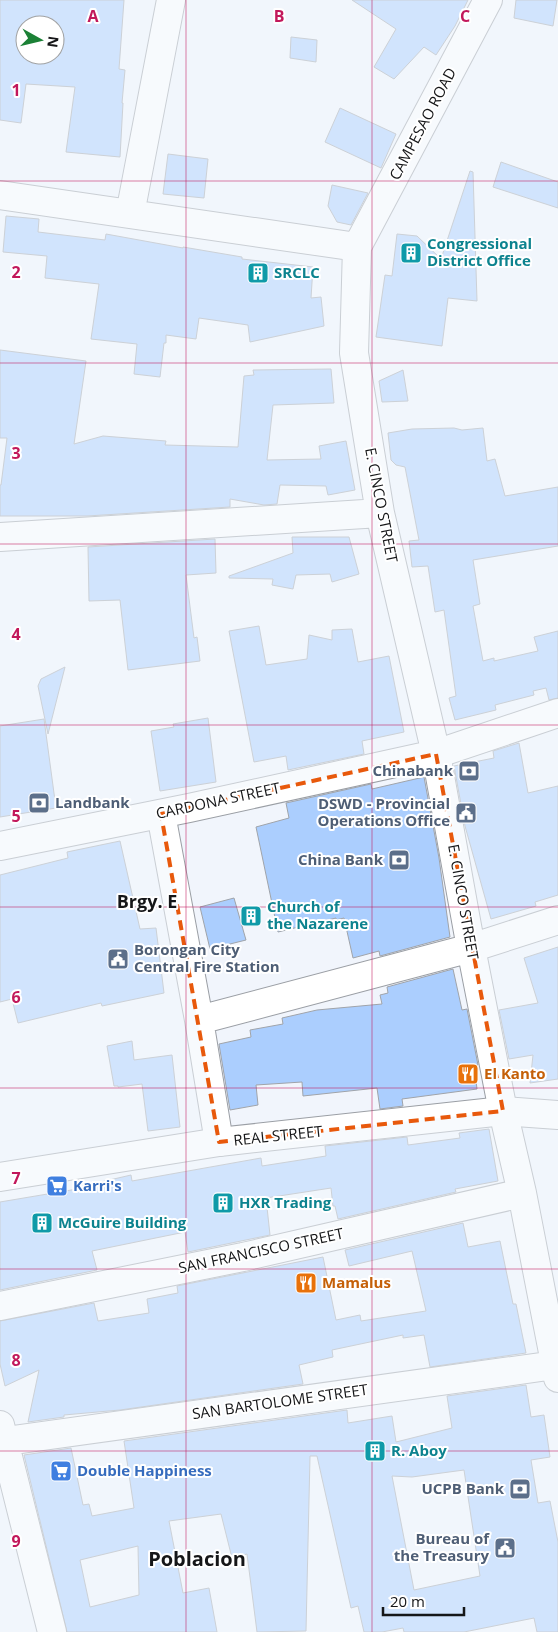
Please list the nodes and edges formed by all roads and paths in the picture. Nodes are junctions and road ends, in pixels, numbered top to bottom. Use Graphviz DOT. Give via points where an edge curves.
graph roads {
  1 [pos="171,0"];
  2 [pos="488,0"];
  3 [pos="0,195"];
  4 [pos="130,214"];
  5 [pos="357,247"];
  6 [pos="380,513"];
  7 [pos="0,537"];
  8 [pos="558,713"];
  9 [pos="436,754"];
  10 [pos="161,814"];
  11 [pos="0,846"];
  12 [pos="558,920"];
  13 [pos="471,948"];
  14 [pos="199,1020"];
  15 [pos="503,1110"];
  16 [pos="558,1115"];
  17 [pos="219,1142"];
  18 [pos="0,1177"];
  19 [pos="522,1193"];
  20 [pos="0,1306"];
  21 [pos="557,1371"];
  22 [pos="1,1436"];
  23 [pos="52,1632"];
  1 -- 4 [label="street"];
  2 -- 5 [label="street, CAMPESAO ROAD"];
  3 -- 4 [label="street"];
  4 -- 5 [label="street"];
  5 -- 6 [label="street, E. CINCO STREET" via="354,353"];
  6 -- 7 [label="street"];
  6 -- 9 [label="street, E. CINCO STREET"];
  8 -- 9 [label="street, CARDONA STREET"];
  9 -- 10 [label="street, CARDONA STREET"];
  9 -- 13 [label="street, E. CINCO STREET"];
  10 -- 11 [label="street, CARDONA STREET"];
  10 -- 14 [label="street"];
  12 -- 13 [label="street"];
  13 -- 14 [label="street"];
  13 -- 15 [label="street, E. CINCO STREET"];
  14 -- 17 [label="street"];
  15 -- 16 [label="street, REAL STREET"];
  15 -- 17 [label="street, REAL STREET"];
  15 -- 19 [label="street, E. CINCO STREET"];
  17 -- 18 [label="street, REAL STREET"];
  19 -- 20 [label="street, SAN FRANCISCO STREET" via="243,1257"];
  19 -- 21 [label="street, E. CINCO STREET"];
  21 -- 22 [label="street, SAN BARTOLOME STREET"];
  22 -- 23 [label="street"];
}
